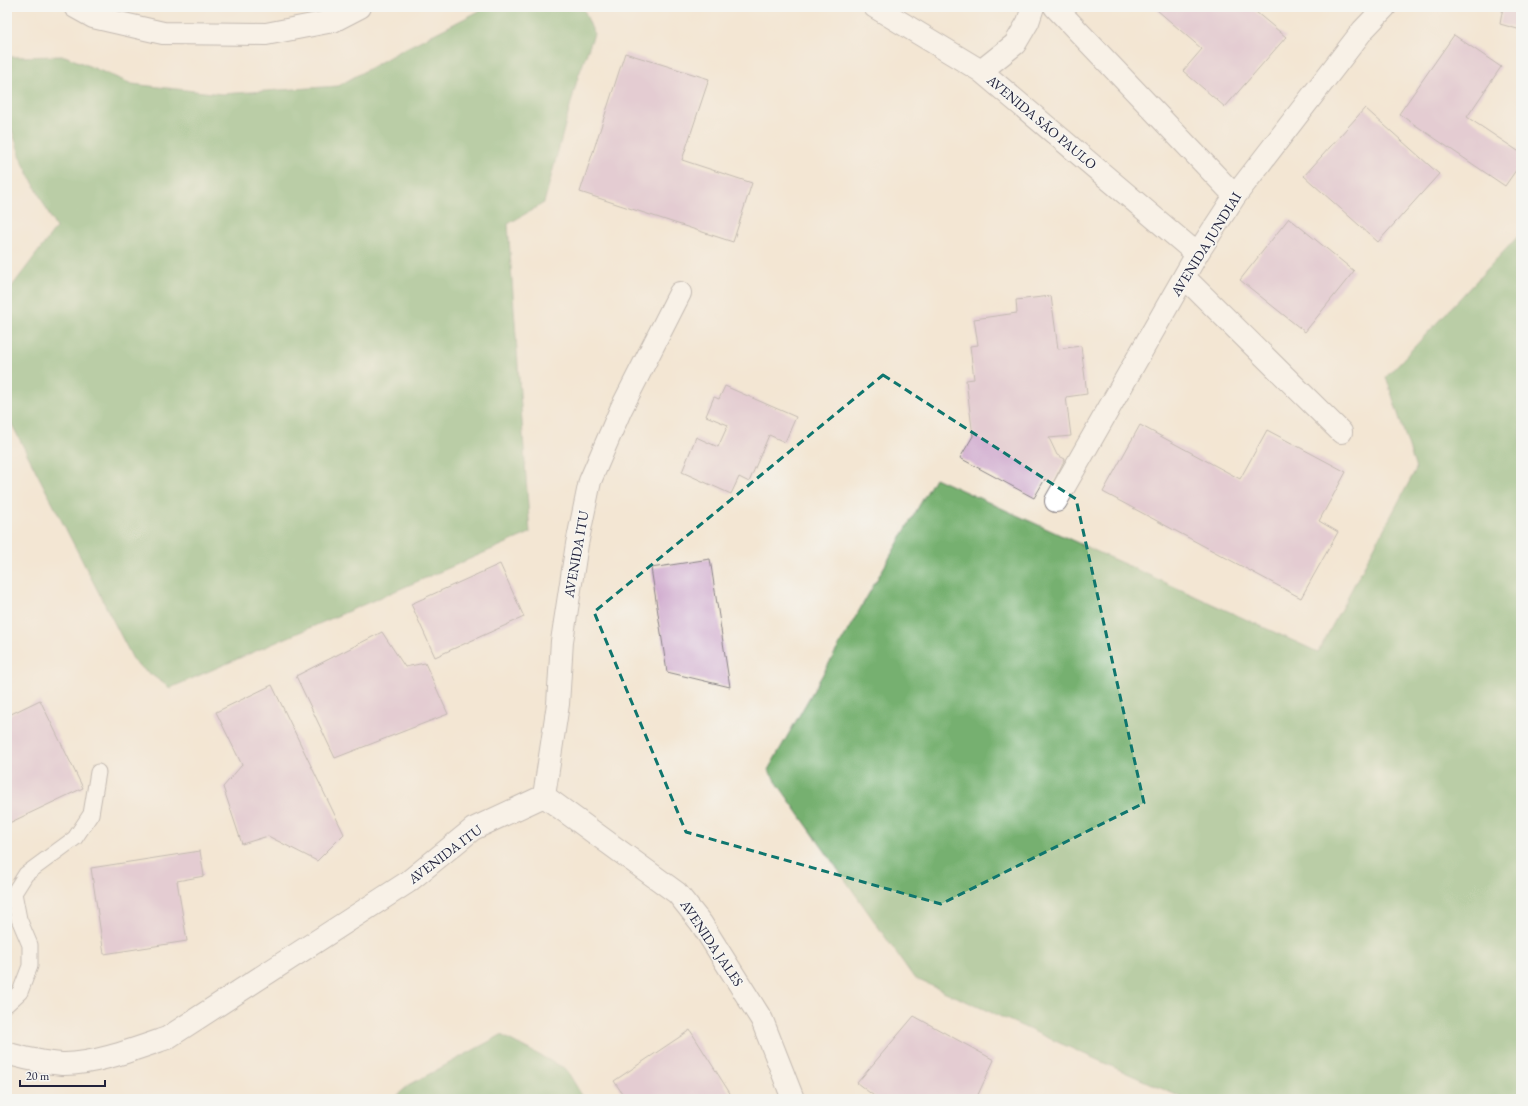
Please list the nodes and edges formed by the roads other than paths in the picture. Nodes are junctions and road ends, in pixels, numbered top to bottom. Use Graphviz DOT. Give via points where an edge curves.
graph roads {
  1 [pos="76,7"];
  2 [pos="360,7"];
  3 [pos="876,7"];
  4 [pos="1034,7"];
  5 [pos="1055,7"];
  6 [pos="1385,7"];
  7 [pos="981,71"];
  8 [pos="1235,196"];
  9 [pos="1197,254"];
  10 [pos="1184,277"];
  11 [pos="680,293"];
  12 [pos="1341,432"];
  13 [pos="1056,501"];
  14 [pos="98,772"];
  15 [pos="544,796"];
  16 [pos="7,1004"];
  17 [pos="7,1053"];
  18 [pos="793,1099"];
  1 -- 2 [label="street" via="93,17 163,33 266,34 333,21"];
  3 -- 7 [label="street, AVENIDA SÃO PAULO"];
  4 -- 7 [label="street" via="1015,44"];
  5 -- 8 [label="street"];
  6 -- 8 [label="street, AVENIDA JUNDIAI" via="1363,30"];
  7 -- 9 [label="street, AVENIDA SÃO PAULO"];
  8 -- 9 [label="street, AVENIDA JUNDIAI"];
  9 -- 10 [label="street, AVENIDA JUNDIAI"];
  10 -- 12 [label="street"];
  10 -- 13 [label="street, AVENIDA JUNDIAI"];
  11 -- 15 [label="street, AVENIDA ITU" via="621,409 590,480 562,640 558,704"];
  14 -- 16 [label="lane" via="91,814 75,838 26,874 14,893 19,919 30,945 30,966 20,992"];
  15 -- 17 [label="street, AVENIDA ITU" via="474,829 408,882 167,1038 93,1060 62,1064"];
  15 -- 18 [label="street, AVENIDA JALES" via="678,892 701,923 762,1020"];
}
